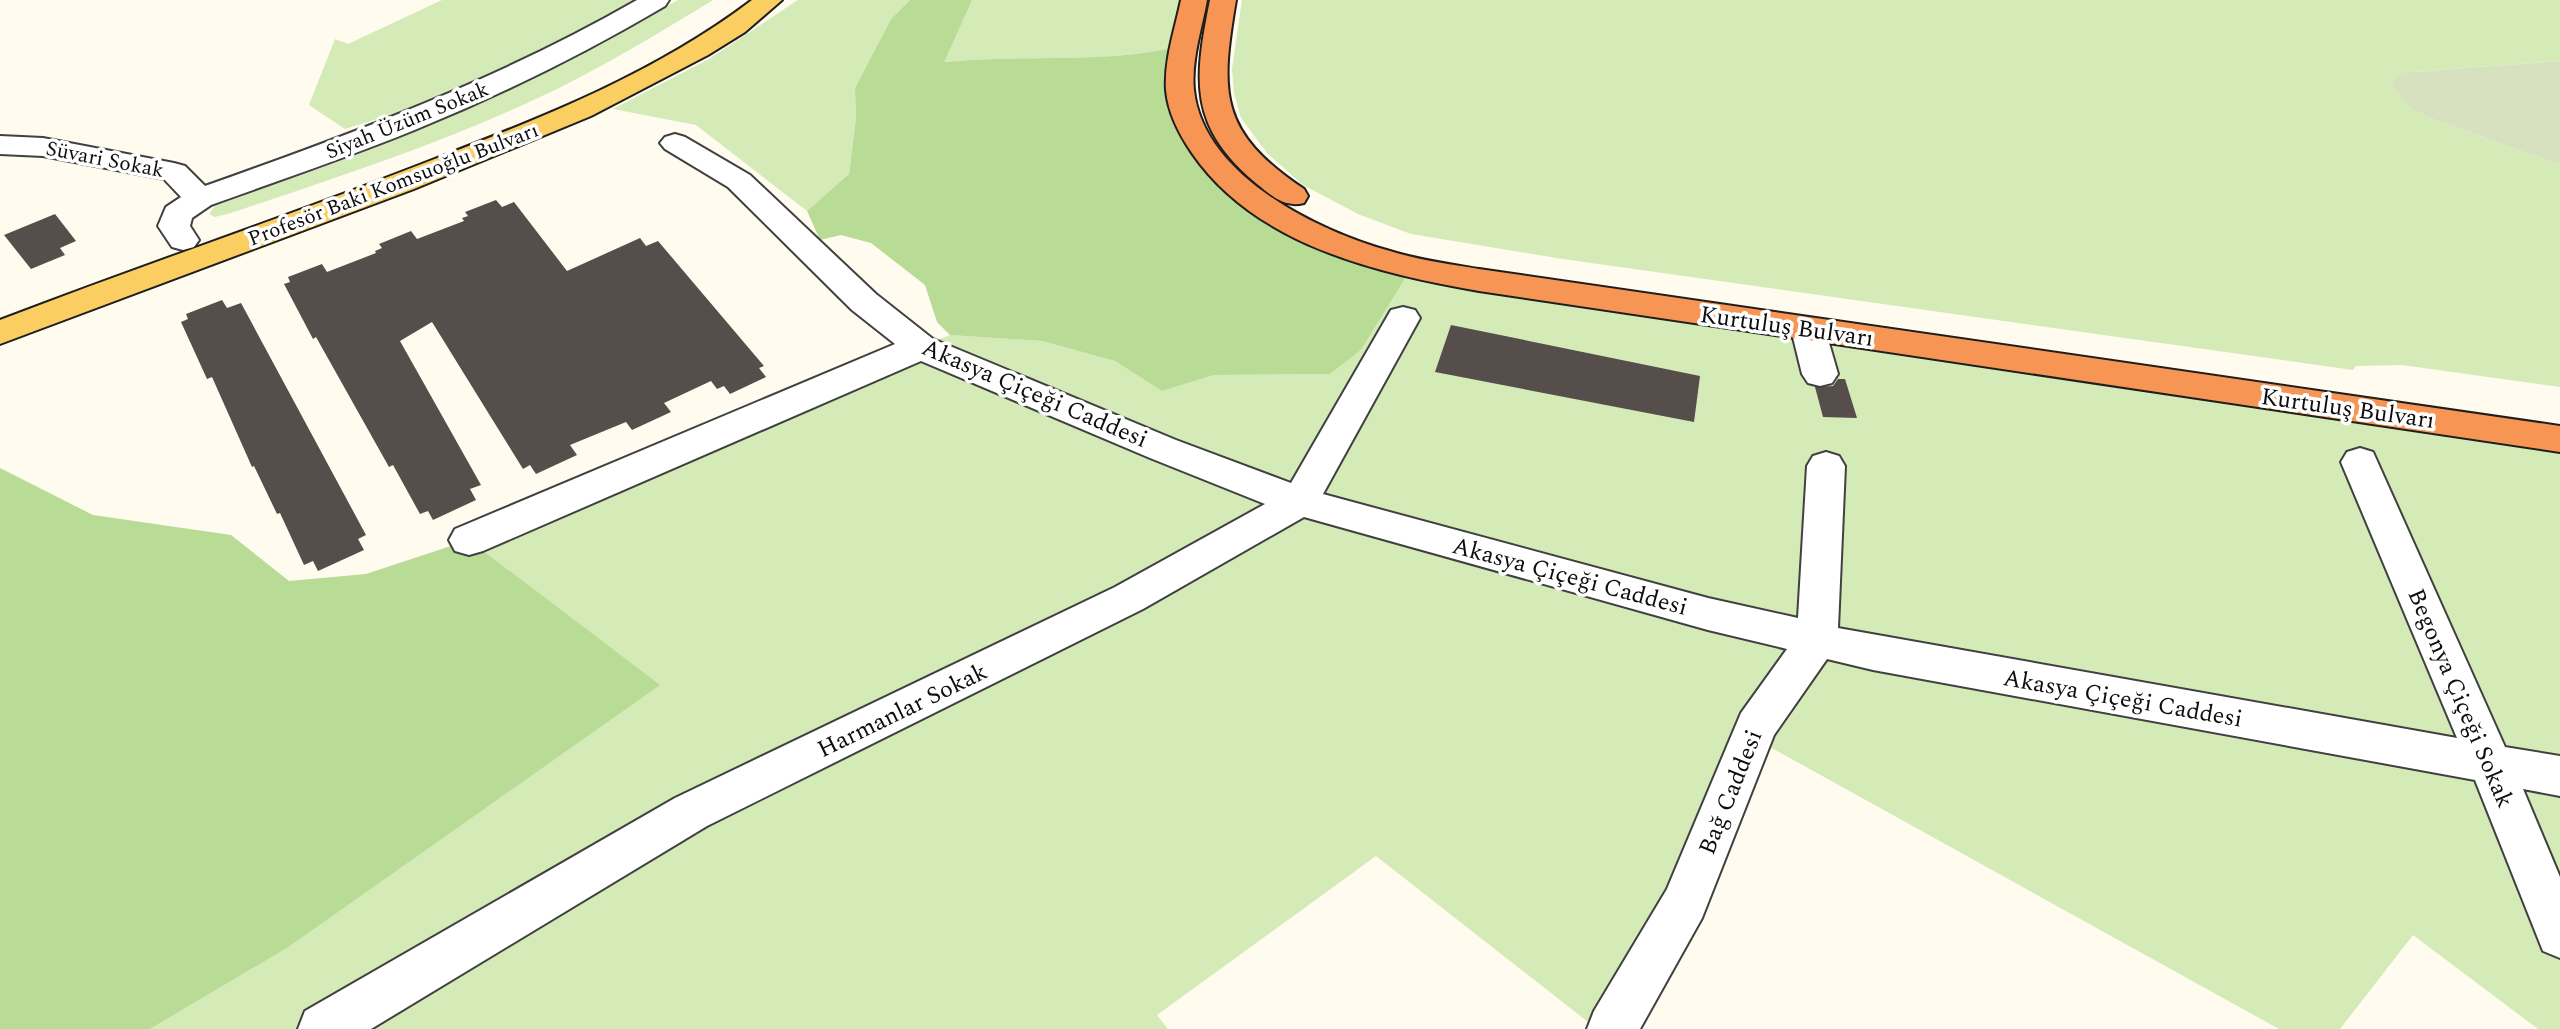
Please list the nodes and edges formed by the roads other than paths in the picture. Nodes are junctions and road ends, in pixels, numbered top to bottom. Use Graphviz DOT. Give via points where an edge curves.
graph roads {
  1 [pos="656,0"];
  2 [pos="724,0"];
  3 [pos="769,0"];
  4 [pos="1194,0"];
  5 [pos="1223,0"];
  6 [pos="675,144"];
  7 [pos="0,145"];
  8 [pos="200,198"];
  9 [pos="183,240"];
  10 [pos="0,305"];
  11 [pos="1404,318"];
  12 [pos="1808,329"];
  13 [pos="0,333"];
  14 [pos="921,347"];
  15 [pos="1820,374"];
  16 [pos="2560,413"];
  17 [pos="2560,439"];
  18 [pos="2360,462"];
  19 [pos="1826,466"];
  20 [pos="1300,502"];
  21 [pos="469,540"];
  22 [pos="1816,640"];
  23 [pos="2490,763"];
  24 [pos="2560,776"];
  25 [pos="2560,935"];
  26 [pos="323,1029"];
  27 [pos="1612,1029"];
  1 -- 8 [label="street, Siyah Üzüm Sokak" via="510,78 408,122"];
  2 -- 9 [label="main road, Profesör Baki Komsuoğlu Bulvarı" via="643,51 494,124"];
  3 -- 13 [label="main road, Profesör Baki Komsuoğlu Bulvarı" via="714,39 572,114 434,171"];
  4 -- 12 [label="highway, Kurtuluş Bulvarı" via="1180,88 1190,124 1219,169 1267,210 1298,228 1365,255 1424,271"];
  5 -- 16 [label="highway, Kurtuluş Bulvarı" via="1212,87 1230,134 1255,165 1289,193 1377,237 1489,260"];
  6 -- 14 [label="street, Akasya Çiçeği Caddesi" via="740,181 864,302"];
  7 -- 8 [label="street, Süvari Sokak" via="43,147 174,172"];
  8 -- 9 [label="street, Siyah Üzüm Sokak" via="177,214 174,226"];
  9 -- 10 [label="main road, Profesör Baki Komsuoğlu Bulvarı"];
  11 -- 20 [label="street"];
  12 -- 15 [label="street"];
  12 -- 17 [label="highway, Kurtuluş Bulvarı"];
  14 -- 20 [label="street, Akasya Çiçeği Caddesi"];
  14 -- 21 [label="street"];
  18 -- 23 [label="street, Begonya Çiçeği Sokak"];
  19 -- 22 [label="street"];
  20 -- 22 [label="street, Akasya Çiçeği Caddesi"];
  20 -- 26 [label="street, Harmanlar Sokak" via="1129,598 691,813"];
  22 -- 23 [label="street, Akasya Çiçeği Caddesi"];
  22 -- 27 [label="street, Bağ Caddesi" via="1756,726 1685,902"];
  23 -- 24 [label="street, Akasya Çiçeği Caddesi"];
  23 -- 25 [label="street, Begonya Çiçeği Sokak"];
}
